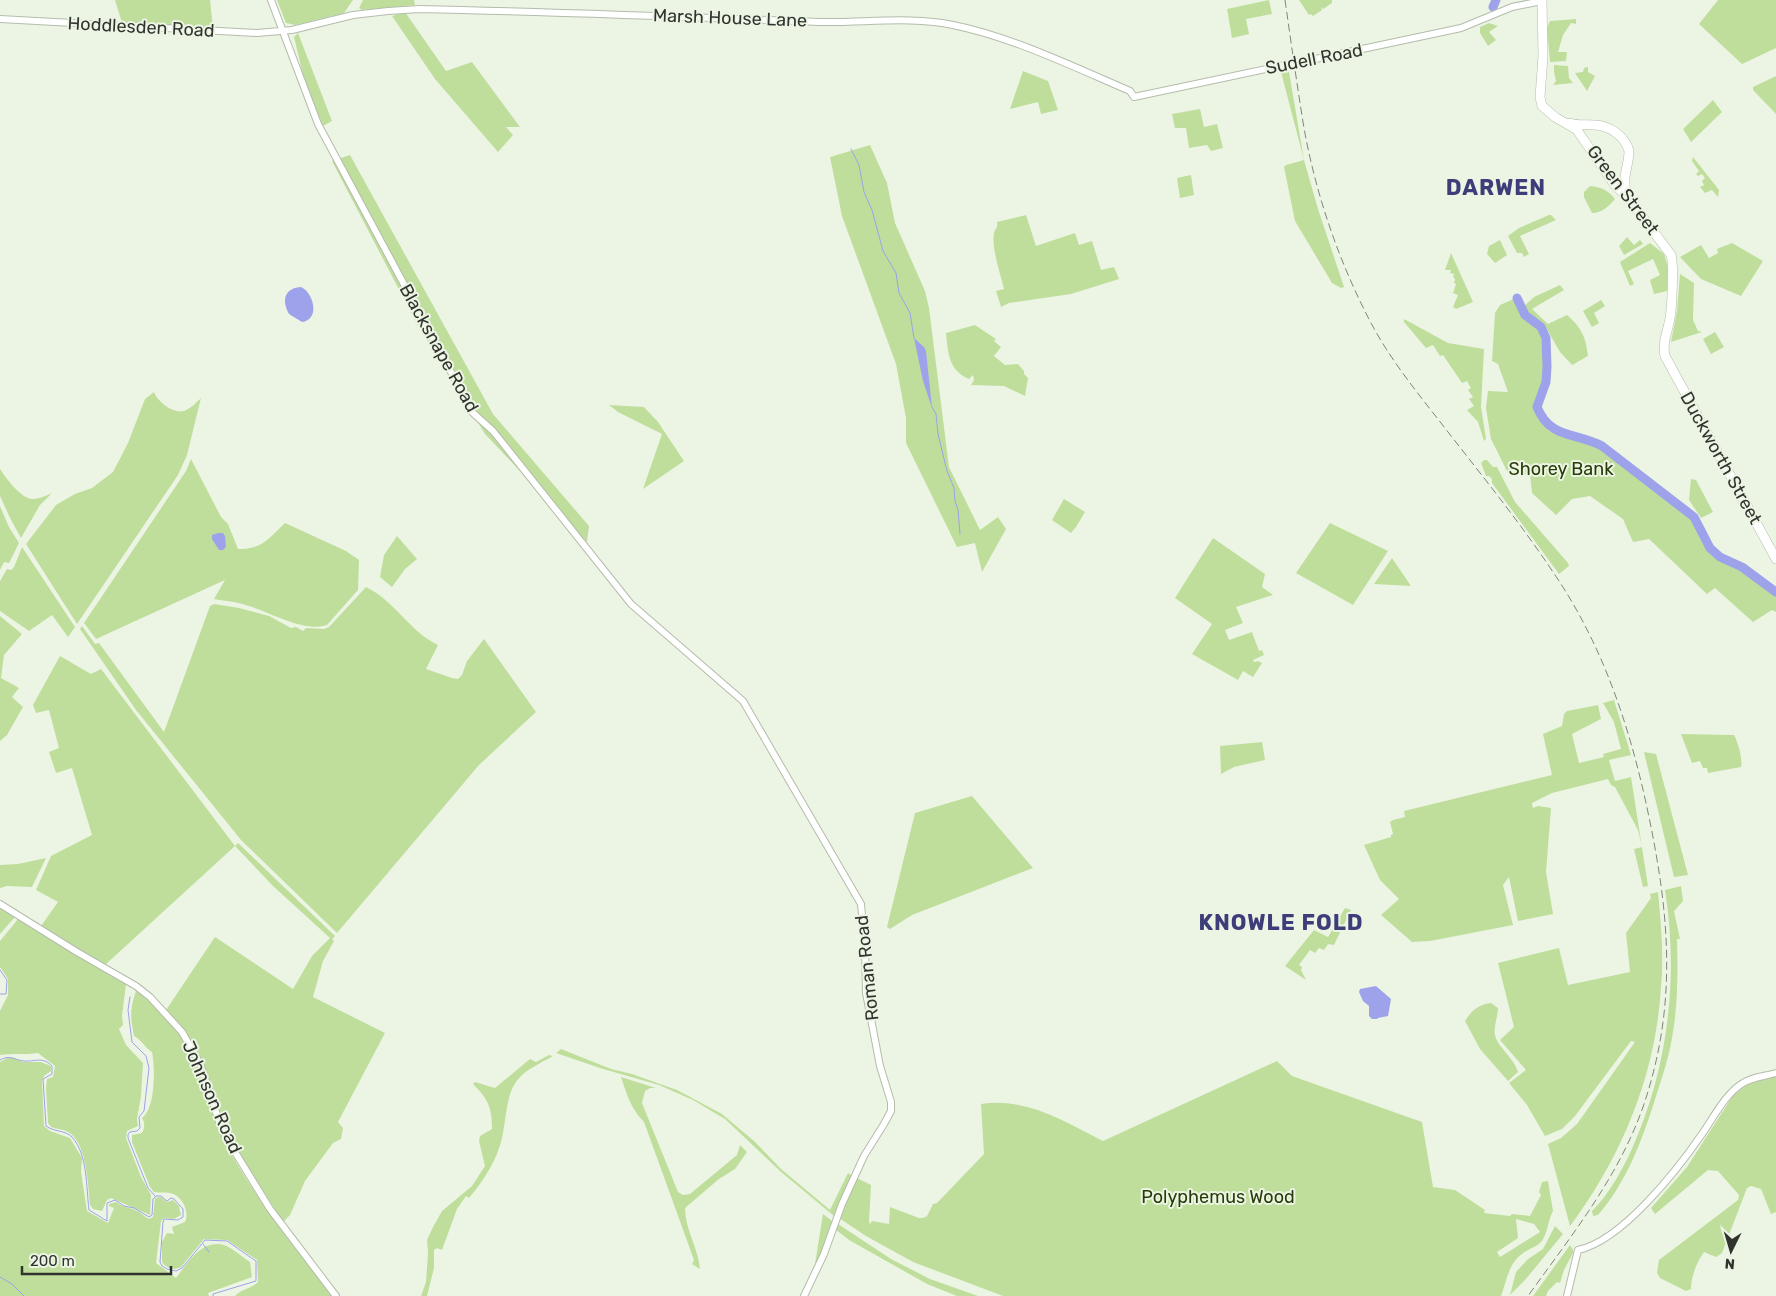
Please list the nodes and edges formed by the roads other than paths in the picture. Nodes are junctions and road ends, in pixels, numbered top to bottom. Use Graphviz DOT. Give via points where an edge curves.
graph roads {
  1 [pos="271,0"];
  2 [pos="1542,0"];
  3 [pos="0,19"];
  4 [pos="283,31"];
  5 [pos="1134,97"];
  6 [pos="1564,122"];
  7 [pos="1591,125"];
  8 [pos="1586,141"];
  9 [pos="1630,200"];
  10 [pos="1665,356"];
  11 [pos="1776,559"];
  12 [pos="747,708"];
  13 [pos="0,904"];
  14 [pos="1776,1073"];
  15 [pos="336,1296"];
  16 [pos="804,1296"];
  17 [pos="1567,1296"];
  1 -- 4 [label="street, Blacksnape Road"];
  2 -- 5 [label="street, Sudell Road, bridge" via="1446,32"];
  2 -- 6 [label="highway, Green Street" via="1540,97 1542,106"];
  3 -- 4 [label="street, Hoddlesden Road" via="223,32"];
  4 -- 5 [label="street, Marsh House Lane" via="353,15 420,9 822,22 916,21 951,24 991,34 1130,91"];
  4 -- 12 [label="street, Blacksnape Road" via="318,124 473,413 493,431 631,604 743,701"];
  6 -- 7 [label="highway"];
  6 -- 8 [label="highway, Green Street" via="1578,130"];
  7 -- 8 [label="highway" via="1585,131"];
  7 -- 9 [label="highway" via="1606,127 1620,136 1628,147 1624,186"];
  8 -- 9 [label="highway, Green Street" via="1609,177"];
  9 -- 10 [label="highway, Green Street" via="1667,249 1673,265"];
  10 -- 11 [label="highway, Duckworth Street"];
  12 -- 16 [label="street, Roman Road" via="861,904 866,992 880,1066 891,1102 889,1116 864,1156"];
  13 -- 15 [label="street, Johnson Road" via="136,986 182,1032 200,1064 227,1139 270,1209"];
  14 -- 17 [label="street" via="1748,1080 1730,1093 1655,1194 1629,1220 1600,1240 1578,1250"];
}
